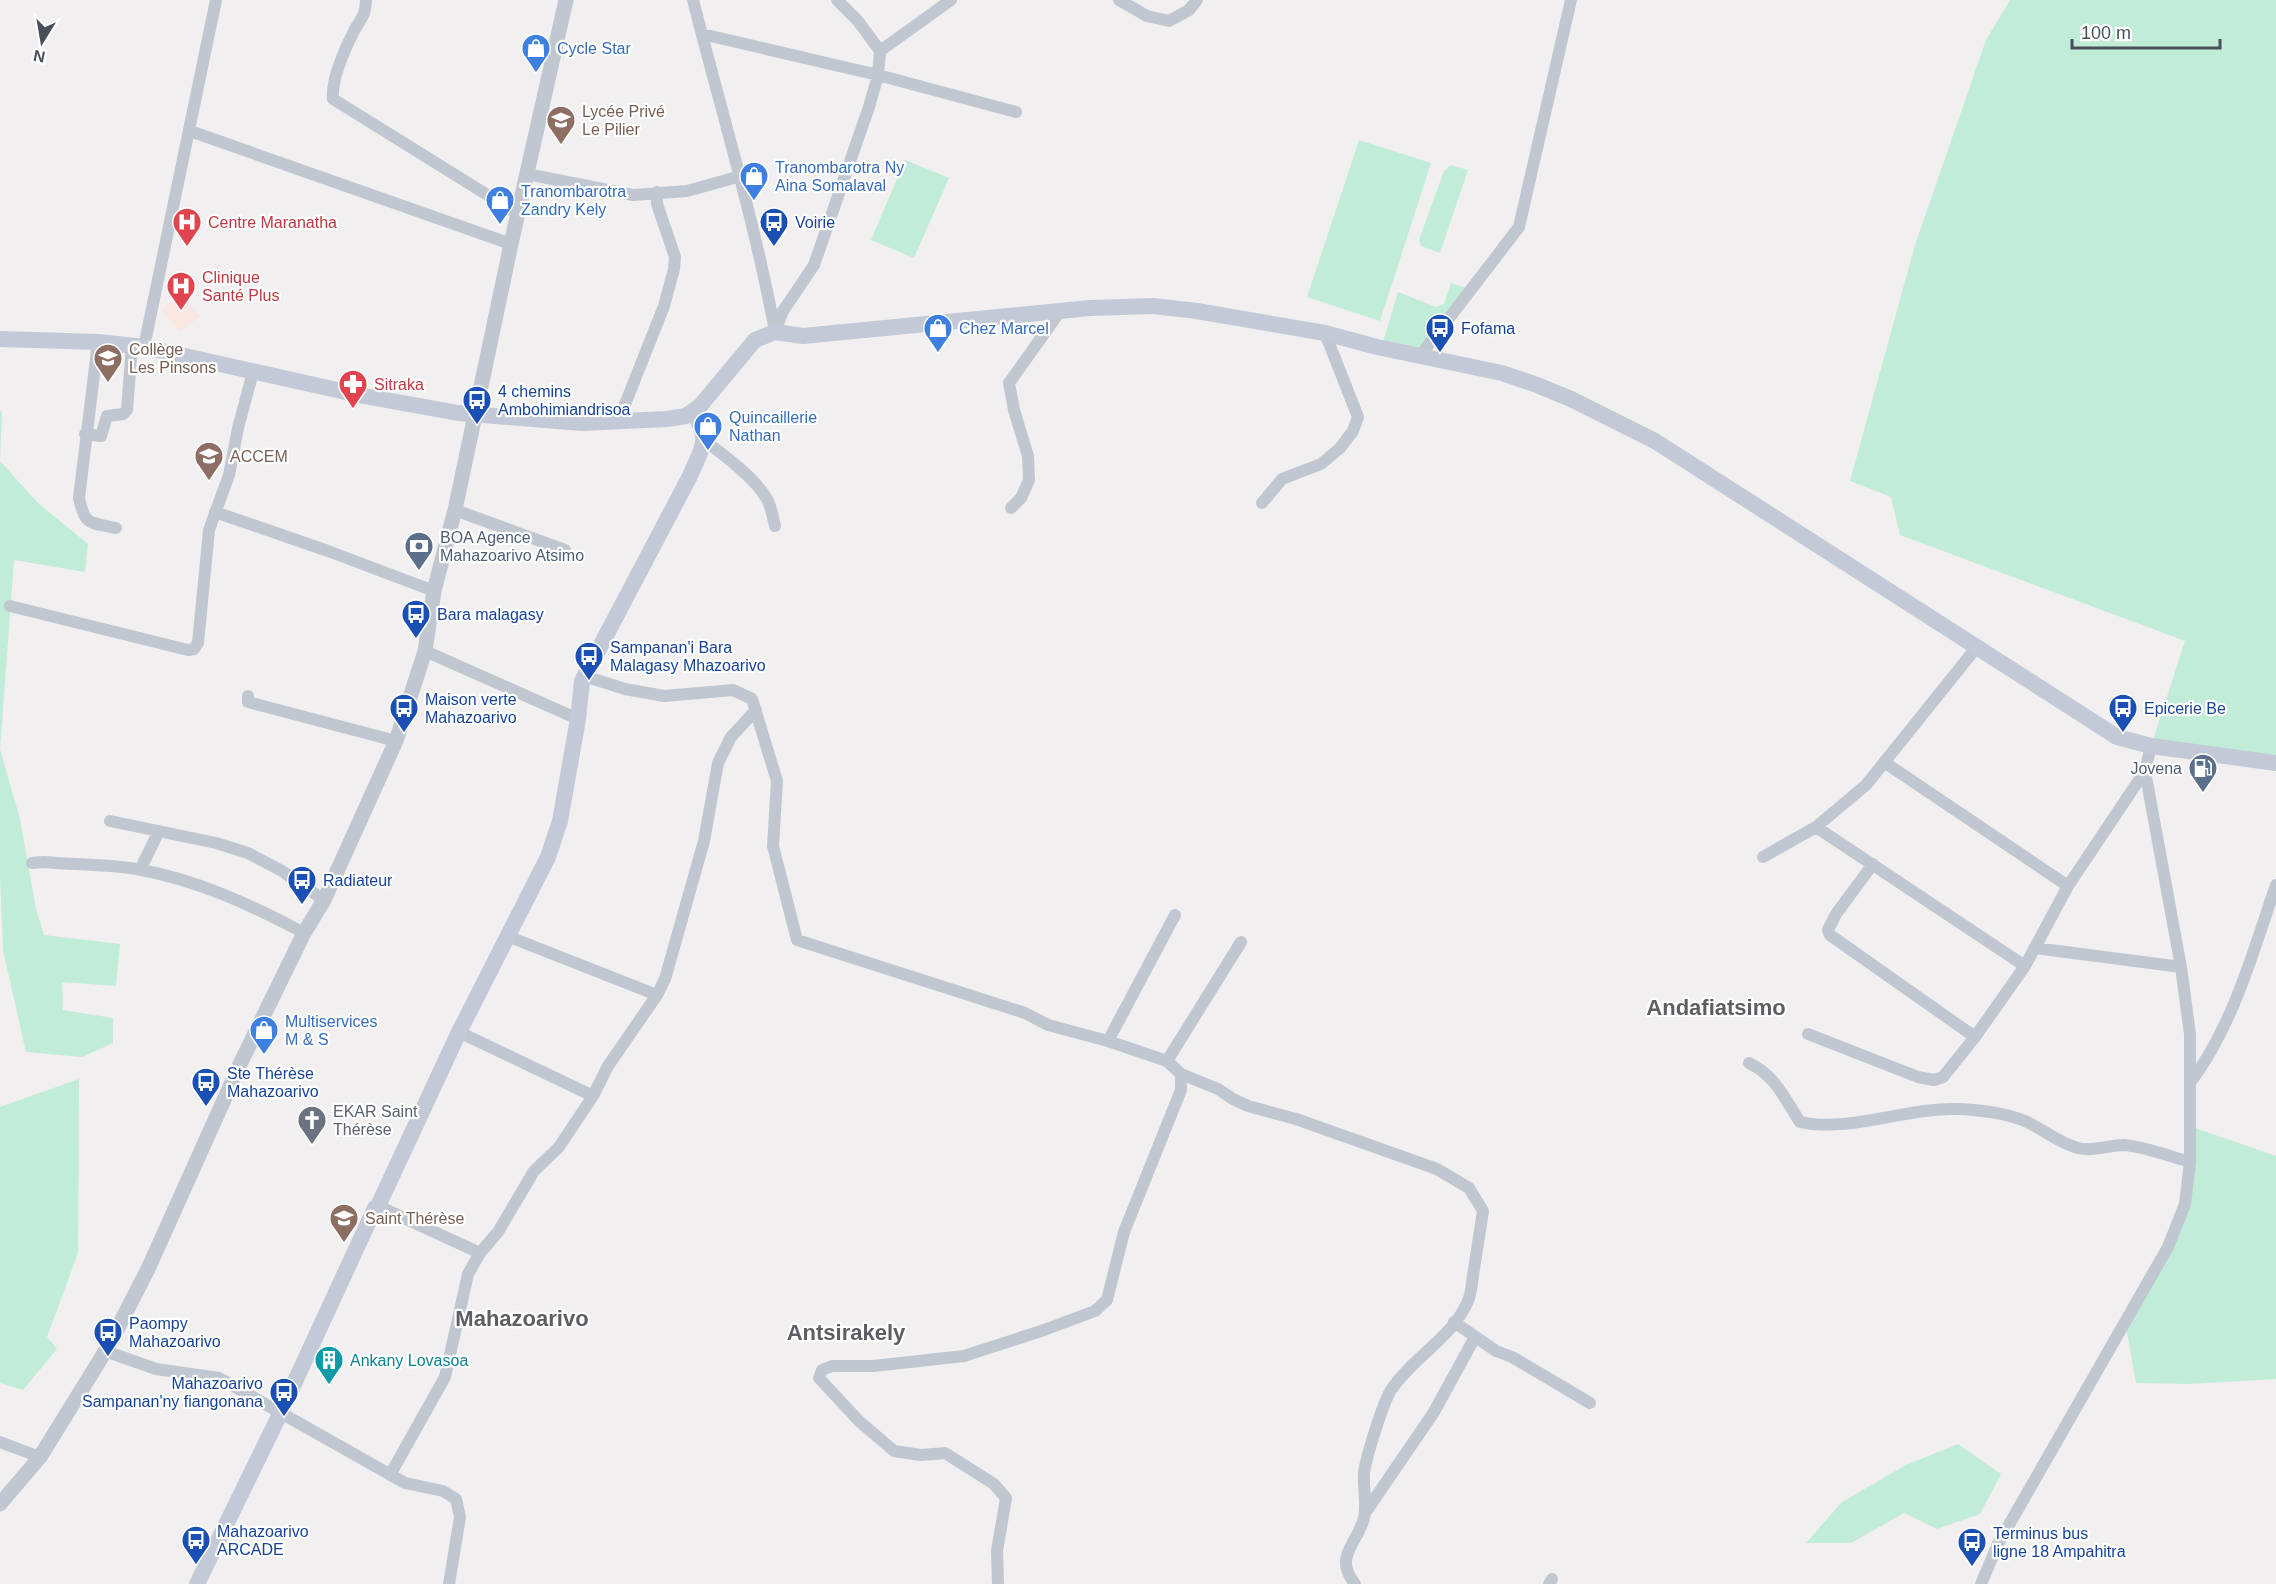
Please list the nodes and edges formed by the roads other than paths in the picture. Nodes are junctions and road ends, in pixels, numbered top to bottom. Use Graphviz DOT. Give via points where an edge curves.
graph roads {
  1 [pos="216,0"];
  2 [pos="366,0"];
  3 [pos="566,0"];
  4 [pos="693,0"];
  5 [pos="837,0"];
  6 [pos="951,0"];
  7 [pos="1119,0"];
  8 [pos="1197,0"];
  9 [pos="1570,0"];
  10 [pos="702,34"];
  11 [pos="880,51"];
  12 [pos="878,75"];
  13 [pos="1016,112"];
  14 [pos="190,131"];
  15 [pos="527,174"];
  16 [pos="741,176"];
  17 [pos="657,192"];
  18 [pos="518,214"];
  19 [pos="511,244"];
  20 [pos="1061,310"];
  21 [pos="775,332"];
  22 [pos="1325,333"];
  23 [pos="0,339"];
  24 [pos="98,342"];
  25 [pos="138,346"];
  26 [pos="1420,356"];
  27 [pos="253,372"];
  28 [pos="693,412"];
  29 [pos="475,414"];
  30 [pos="618,422"];
  31 [pos="85,434"];
  32 [pos="705,441"];
  33 [pos="1262,503"];
  34 [pos="1011,508"];
  35 [pos="455,510"];
  36 [pos="214,512"];
  37 [pos="775,526"];
  38 [pos="116,528"];
  39 [pos="565,550"];
  40 [pos="434,591"];
  41 [pos="10,606"];
  42 [pos="1976,648"];
  43 [pos="424,651"];
  44 [pos="584,676"];
  45 [pos="248,696"];
  46 [pos="756,710"];
  47 [pos="578,719"];
  48 [pos="396,741"];
  49 [pos="2151,746"];
  50 [pos="1884,762"];
  51 [pos="2276,763"];
  52 [pos="2145,771"];
  53 [pos="110,821"];
  54 [pos="1816,827"];
  55 [pos="159,831"];
  56 [pos="1763,857"];
  57 [pos="32,863"];
  58 [pos="1873,864"];
  59 [pos="140,870"];
  60 [pos="2276,885"];
  61 [pos="2068,886"];
  62 [pos="324,900"];
  63 [pos="1175,915"];
  64 [pos="304,933"];
  65 [pos="507,936"];
  66 [pos="1241,942"];
  67 [pos="2035,948"];
  68 [pos="2025,966"];
  69 [pos="2181,967"];
  70 [pos="657,995"];
  71 [pos="459,1032"];
  72 [pos="1808,1034"];
  73 [pos="1975,1037"];
  74 [pos="1108,1041"];
  75 [pos="1167,1061"];
  76 [pos="1749,1063"];
  77 [pos="1181,1074"];
  78 [pos="2190,1083"];
  79 [pos="593,1096"];
  80 [pos="2190,1162"];
  81 [pos="378,1206"];
  82 [pos="480,1253"];
  83 [pos="1454,1322"];
  84 [pos="1475,1337"];
  85 [pos="105,1351"];
  86 [pos="1590,1403"];
  87 [pos="281,1412"];
  88 [pos="0,1442"];
  89 [pos="40,1457"];
  90 [pos="390,1475"];
  91 [pos="0,1504"];
  92 [pos="1365,1514"];
  93 [pos="201,1583"];
  94 [pos="449,1584"];
  95 [pos="998,1584"];
  96 [pos="1354,1584"];
  97 [pos="1981,1584"];
  1 -- 14 [label="street"];
  2 -- 18 [label="street" via="365,16 355,29 332,87 333,99"];
  3 -- 15 [label="street"];
  4 -- 10 [label="street"];
  5 -- 11 [label="street"];
  6 -- 11 [label="street"];
  7 -- 8 [label="street" via="1147,16 1169,21"];
  9 -- 26 [label="street" via="1519,227"];
  10 -- 12 [label="street"];
  10 -- 16 [label="street"];
  11 -- 12 [label="street"];
  12 -- 13 [label="street"];
  12 -- 21 [label="street" via="814,265 783,311"];
  14 -- 19 [label="street"];
  14 -- 25 [label="street"];
  15 -- 17 [label="street" via="633,195"];
  15 -- 18 [label="street"];
  16 -- 17 [label="street" via="687,190"];
  16 -- 21 [label="street"];
  17 -- 30 [label="street" via="657,204 675,257 674,270"];
  18 -- 19 [label="street"];
  19 -- 29 [label="street"];
  20 -- 21 [label="main road" via="803,336"];
  20 -- 22 [label="main road" via="1153,306"];
  20 -- 34 [label="street" via="1010,383 1028,456 1029,480 1021,498"];
  21 -- 28 [label="main road" via="755,340"];
  22 -- 26 [label="main road"];
  22 -- 33 [label="street" via="1358,417 1353,431 1321,465 1282,479"];
  23 -- 24 [label="main road"];
  24 -- 25 [label="main road"];
  24 -- 31 [label="street"];
  25 -- 27 [label="main road"];
  25 -- 31 [label="street" via="127,410 107,416 101,436"];
  26 -- 42 [label="main road" via="1537,384 1655,441"];
  27 -- 29 [label="main road"];
  27 -- 36 [label="street" via="229,475"];
  28 -- 30 [label="main road" via="667,419"];
  28 -- 32 [label="main road"];
  29 -- 30 [label="main road" via="582,423"];
  29 -- 35 [label="street"];
  31 -- 38 [label="street" via="78,498 83,516 90,523"];
  32 -- 37 [label="street" via="768,499"];
  32 -- 44 [label="main road"];
  35 -- 39 [label="street"];
  35 -- 40 [label="street"];
  36 -- 40 [label="street"];
  36 -- 41 [label="street" via="198,643 194,649"];
  40 -- 43 [label="street"];
  42 -- 49 [label="main road" via="2117,737"];
  42 -- 50 [label="street"];
  43 -- 47 [label="street"];
  43 -- 48 [label="street"];
  44 -- 46 [label="street" via="664,696 733,690 752,699"];
  44 -- 47 [label="main road"];
  45 -- 48 [label="street" via="248,702"];
  46 -- 70 [label="street" via="731,738 718,763 704,841"];
  46 -- 74 [label="street" via="777,781 773,846 797,940 1008,1008 1048,1025"];
  47 -- 65 [label="main road" via="560,821 548,857"];
  48 -- 62 [label="street"];
  49 -- 51 [label="main road"];
  49 -- 52 [label="street"];
  50 -- 54 [label="street" via="1866,785"];
  50 -- 61 [label="street"];
  52 -- 61 [label="street"];
  52 -- 69 [label="street"];
  53 -- 55 [label="street"];
  54 -- 56 [label="street"];
  54 -- 58 [label="street"];
  55 -- 59 [label="street"];
  55 -- 62 [label="street" via="248,853"];
  57 -- 59 [label="street"];
  58 -- 68 [label="street"];
  58 -- 73 [label="street" via="1836,915 1828,930 1830,935"];
  59 -- 64 [label="street" via="195,884"];
  60 -- 78 [label="street" via="2235,999"];
  61 -- 67 [label="street"];
  62 -- 64 [label="street"];
  63 -- 74 [label="street"];
  64 -- 85 [label="street" via="148,1269"];
  65 -- 70 [label="street"];
  65 -- 71 [label="main road"];
  66 -- 75 [label="street"];
  67 -- 68 [label="street"];
  67 -- 69 [label="street"];
  68 -- 73 [label="street"];
  69 -- 78 [label="street" via="2190,1034"];
  70 -- 79 [label="street" via="608,1066"];
  71 -- 79 [label="street"];
  71 -- 81 [label="main road"];
  72 -- 73 [label="street" via="1908,1074 1934,1080 1949,1071"];
  74 -- 75 [label="street"];
  75 -- 77 [label="street"];
  76 -- 80 [label="street" via="1775,1083 1800,1122 1814,1125 1919,1111 1997,1113 2025,1121 2078,1148 2123,1145"];
  77 -- 83 [label="street" via="1248,1106 1437,1169 1469,1188 1483,1211 1468,1300"];
  77 -- 95 [label="street" via="1181,1090 1124,1232 1107,1300 1095,1311 963,1356 873,1366 832,1366 822,1371 819,1378 858,1421 894,1452 945,1453 994,1484 1006,1498 997,1551"];
  78 -- 80 [label="street"];
  79 -- 82 [label="street" via="559,1147 534,1171 498,1232"];
  80 -- 97 [label="street" via="2185,1204 2168,1246 1998,1544"];
  81 -- 82 [label="street"];
  81 -- 87 [label="main road"];
  82 -- 90 [label="street" via="468,1274 445,1377"];
  83 -- 84 [label="street"];
  83 -- 92 [label="street" via="1390,1391 1364,1472"];
  84 -- 86 [label="street"];
  84 -- 92 [label="street" via="1434,1412"];
  85 -- 87 [label="street" via="156,1369 219,1377"];
  85 -- 89 [label="street"];
  87 -- 90 [label="street"];
  87 -- 93 [label="main road"];
  88 -- 89 [label="street"];
  89 -- 91 [label="street"];
  90 -- 94 [label="street" via="405,1483 443,1491 456,1499 460,1517"];
  92 -- 96 [label="street" via="1344,1561"];
}
